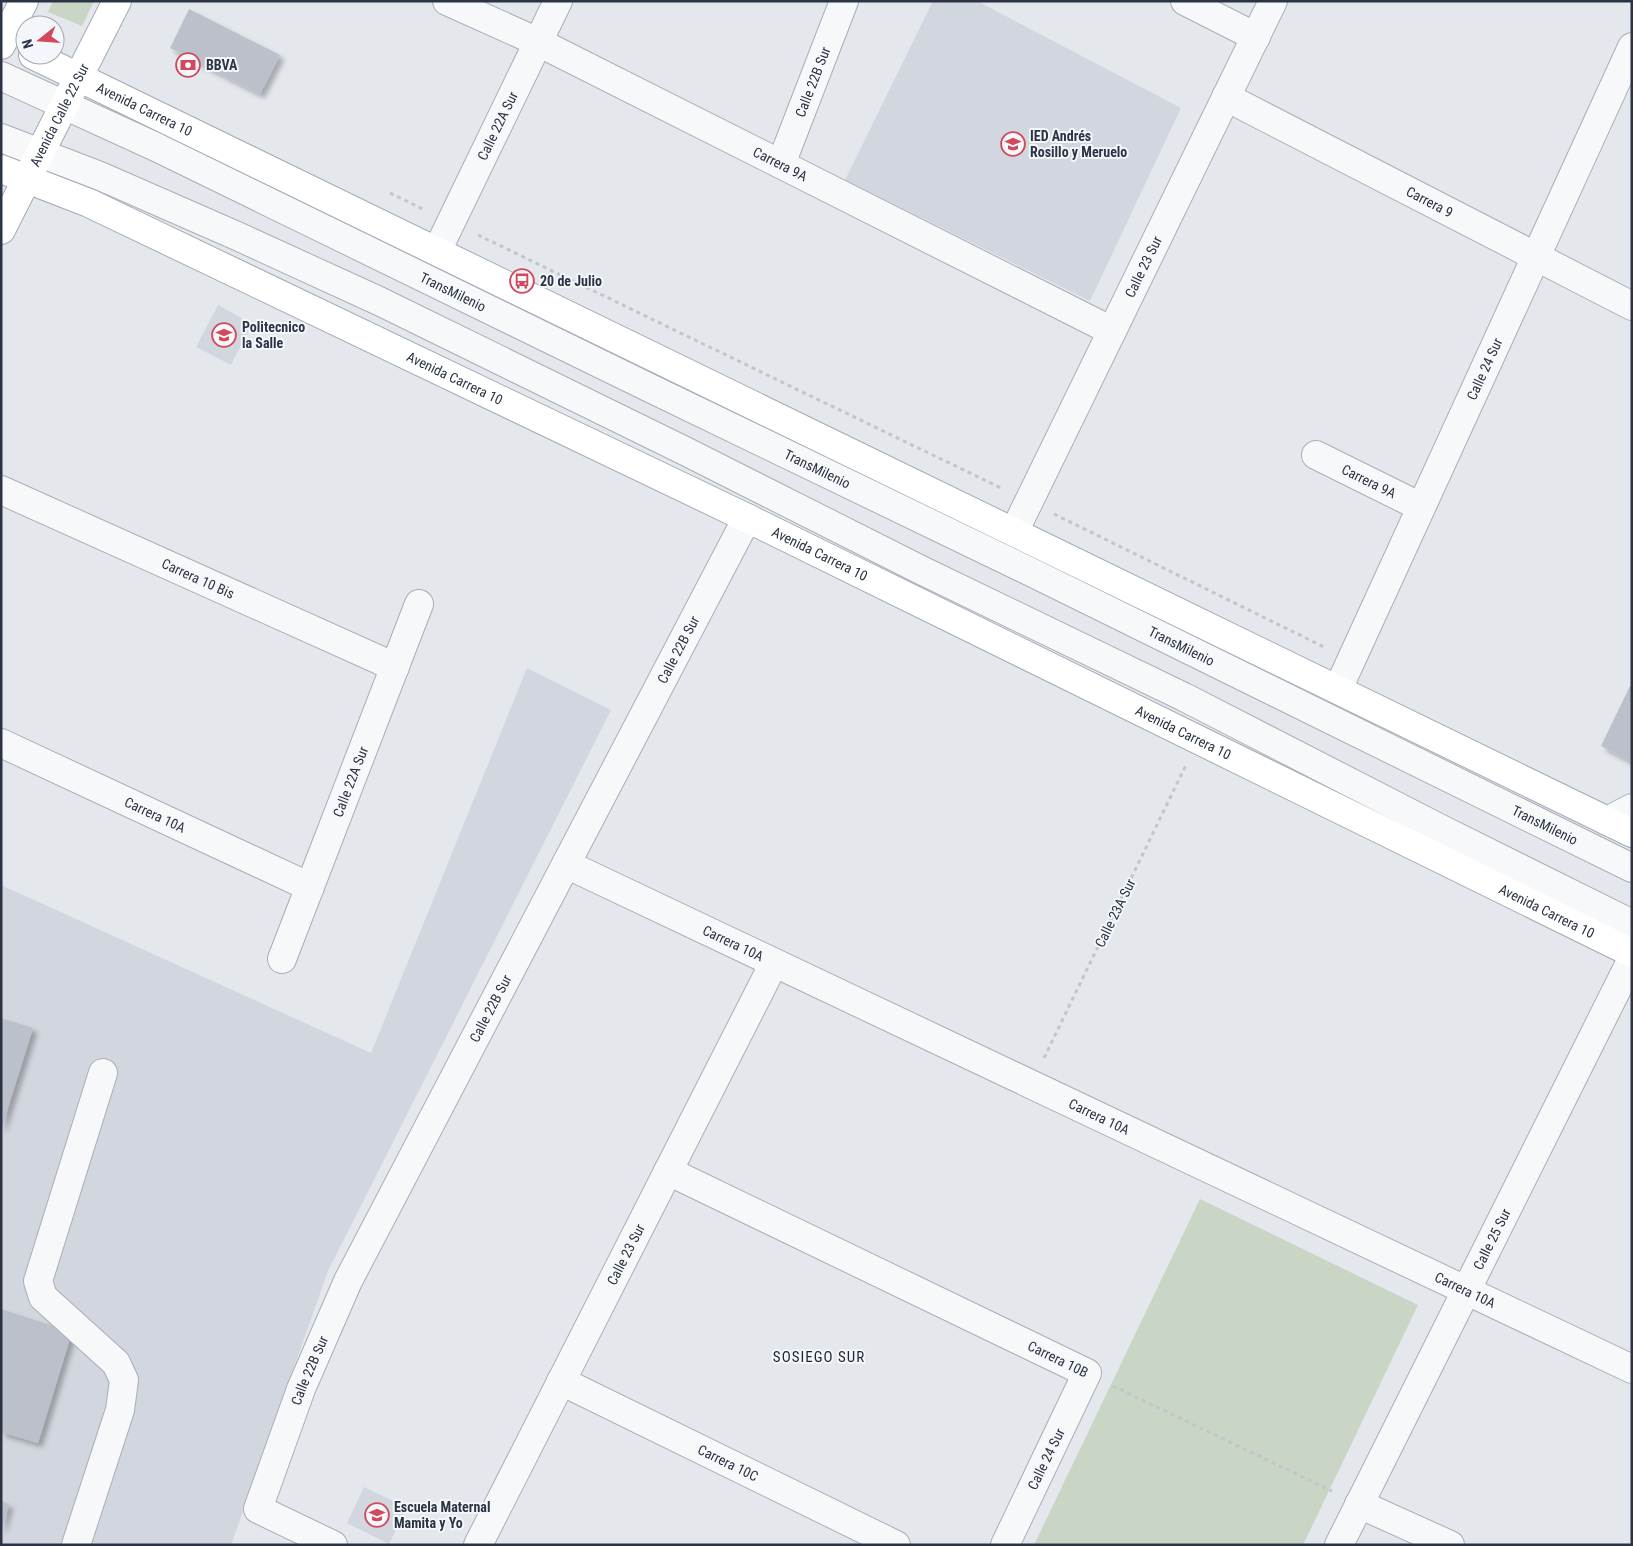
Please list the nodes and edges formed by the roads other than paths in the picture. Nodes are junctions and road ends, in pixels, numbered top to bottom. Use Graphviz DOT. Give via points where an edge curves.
graph roads {
  1 [pos="24,1"];
  2 [pos="117,1"];
  3 [pos="558,1"];
  4 [pos="844,1"];
  5 [pos="1185,1"];
  6 [pos="1273,1"];
  7 [pos="464,5"];
  8 [pos="1256,37"];
  9 [pos="538,42"];
  10 [pos="8,44"];
  11 [pos="1632,47"];
  12 [pos="53,65"];
  13 [pos="1,76"];
  14 [pos="78,78"];
  15 [pos="1226,97"];
  16 [pos="64,105"];
  17 [pos="1,138"];
  18 [pos="40,153"];
  19 [pos="781,164"];
  20 [pos="1,169"];
  21 [pos="26,178"];
  22 [pos="1,230"];
  23 [pos="437,251"];
  24 [pos="1536,256"];
  25 [pos="1632,306"];
  26 [pos="1112,330"];
  27 [pos="1316,455"];
  28 [pos="1,490"];
  29 [pos="1421,507"];
  30 [pos="747,518"];
  31 [pos="1014,532"];
  32 [pos="419,604"];
  33 [pos="395,667"];
  34 [pos="1338,689"];
  35 [pos="1,744"];
  36 [pos="1632,808"];
  37 [pos="1607,821"];
  38 [pos="1632,833"];
  39 [pos="566,864"];
  40 [pos="1632,868"];
  41 [pos="310,887"];
  42 [pos="1632,924"];
  43 [pos="1632,954"];
  44 [pos="282,959"];
  45 [pos="1632,959"];
  46 [pos="774,963"];
  47 [pos="103,1072"];
  48 [pos="668,1172"];
  49 [pos="1465,1292"];
  50 [pos="1632,1369"];
  51 [pos="1088,1373"];
  52 [pos="561,1381"];
  53 [pos="1359,1504"];
  54 [pos="76,1545"];
  55 [pos="333,1545"];
  56 [pos="478,1545"];
  57 [pos="896,1545"];
  58 [pos="1006,1545"];
  59 [pos="1339,1545"];
  60 [pos="1450,1545"];
  1 -- 10 [label="main road"];
  2 -- 14 [label="main road, Avenida Calle 22 Sur"];
  3 -- 9 [label="street, Calle 22A Sur"];
  4 -- 19 [label="street, Calle 22B Sur"];
  5 -- 8 [label="street"];
  6 -- 8 [label="street, Calle 23 Sur"];
  7 -- 9 [label="street, Carrera 9A"];
  8 -- 15 [label="street, Calle 23 Sur"];
  9 -- 19 [label="street, Carrera 9A"];
  9 -- 23 [label="street, Calle 22A Sur"];
  11 -- 24 [label="street, Calle 24 Sur"];
  12 -- 14 [label="main road, Avenida Carrera 10"];
  13 -- 16 [label="street, TransMilenio"];
  14 -- 16 [label="main road, Avenida Calle 22 Sur"];
  14 -- 23 [label="main road, Avenida Carrera 10"];
  15 -- 24 [label="street, Carrera 9"];
  15 -- 26 [label="street, Calle 23 Sur"];
  16 -- 18 [label="main road, Avenida Calle 22 Sur"];
  16 -- 40 [label="street, TransMilenio" via="165,151 1033,573"];
  17 -- 18 [label="street"];
  18 -- 21 [label="main road, Avenida Calle 22 Sur"];
  18 -- 42 [label="street" via="100,176 378,301 1184,697"];
  19 -- 26 [label="street, Carrera 9A"];
  20 -- 21 [label="main road, Avenida Carrera 10"];
  21 -- 22 [label="main road, Avenida Calle 22 Sur"];
  21 -- 30 [label="main road, Avenida Carrera 10" via="89,203"];
  23 -- 31 [label="main road, Avenida Carrera 10"];
  24 -- 25 [label="street, Carrera 9"];
  24 -- 29 [label="street, Calle 24 Sur"];
  26 -- 31 [label="street, Calle 23 Sur"];
  27 -- 29 [label="street, Carrera 9A"];
  28 -- 33 [label="street, Carrera 10 Bis"];
  29 -- 34 [label="street, Calle 24 Sur"];
  30 -- 39 [label="street, Calle 22B Sur"];
  30 -- 43 [label="main road, Avenida Carrera 10"];
  31 -- 34 [label="main road, Avenida Carrera 10"];
  32 -- 33 [label="street, Calle 22A Sur"];
  33 -- 41 [label="street, Calle 22A Sur"];
  34 -- 37 [label="main road, Avenida Carrera 10"];
  35 -- 41 [label="street, Carrera 10A"];
  36 -- 37 [label="street"];
  37 -- 38 [label="main road, Avenida Carrera 10"];
  39 -- 46 [label="street, Carrera 10A"];
  39 -- 55 [label="street, Calle 22B Sur" via="348,1280 301,1389 258,1509"];
  41 -- 44 [label="street, Calle 22A Sur"];
  45 -- 49 [label="street, Calle 25 Sur"];
  46 -- 48 [label="street, Calle 23 Sur"];
  46 -- 49 [label="street, Carrera 10A"];
  47 -- 54 [label="street" via="38,1281 43,1297 116,1363 124,1380 120,1410"];
  48 -- 51 [label="street, Carrera 10B"];
  48 -- 52 [label="street, Calle 23 Sur"];
  49 -- 50 [label="street, Carrera 10A"];
  49 -- 53 [label="street, Calle 25 Sur"];
  51 -- 58 [label="street, Calle 24 Sur"];
  52 -- 56 [label="street, Calle 23 Sur"];
  52 -- 57 [label="street, Carrera 10C"];
  53 -- 59 [label="street, Calle 25 Sur"];
  53 -- 60 [label="street"];
}
